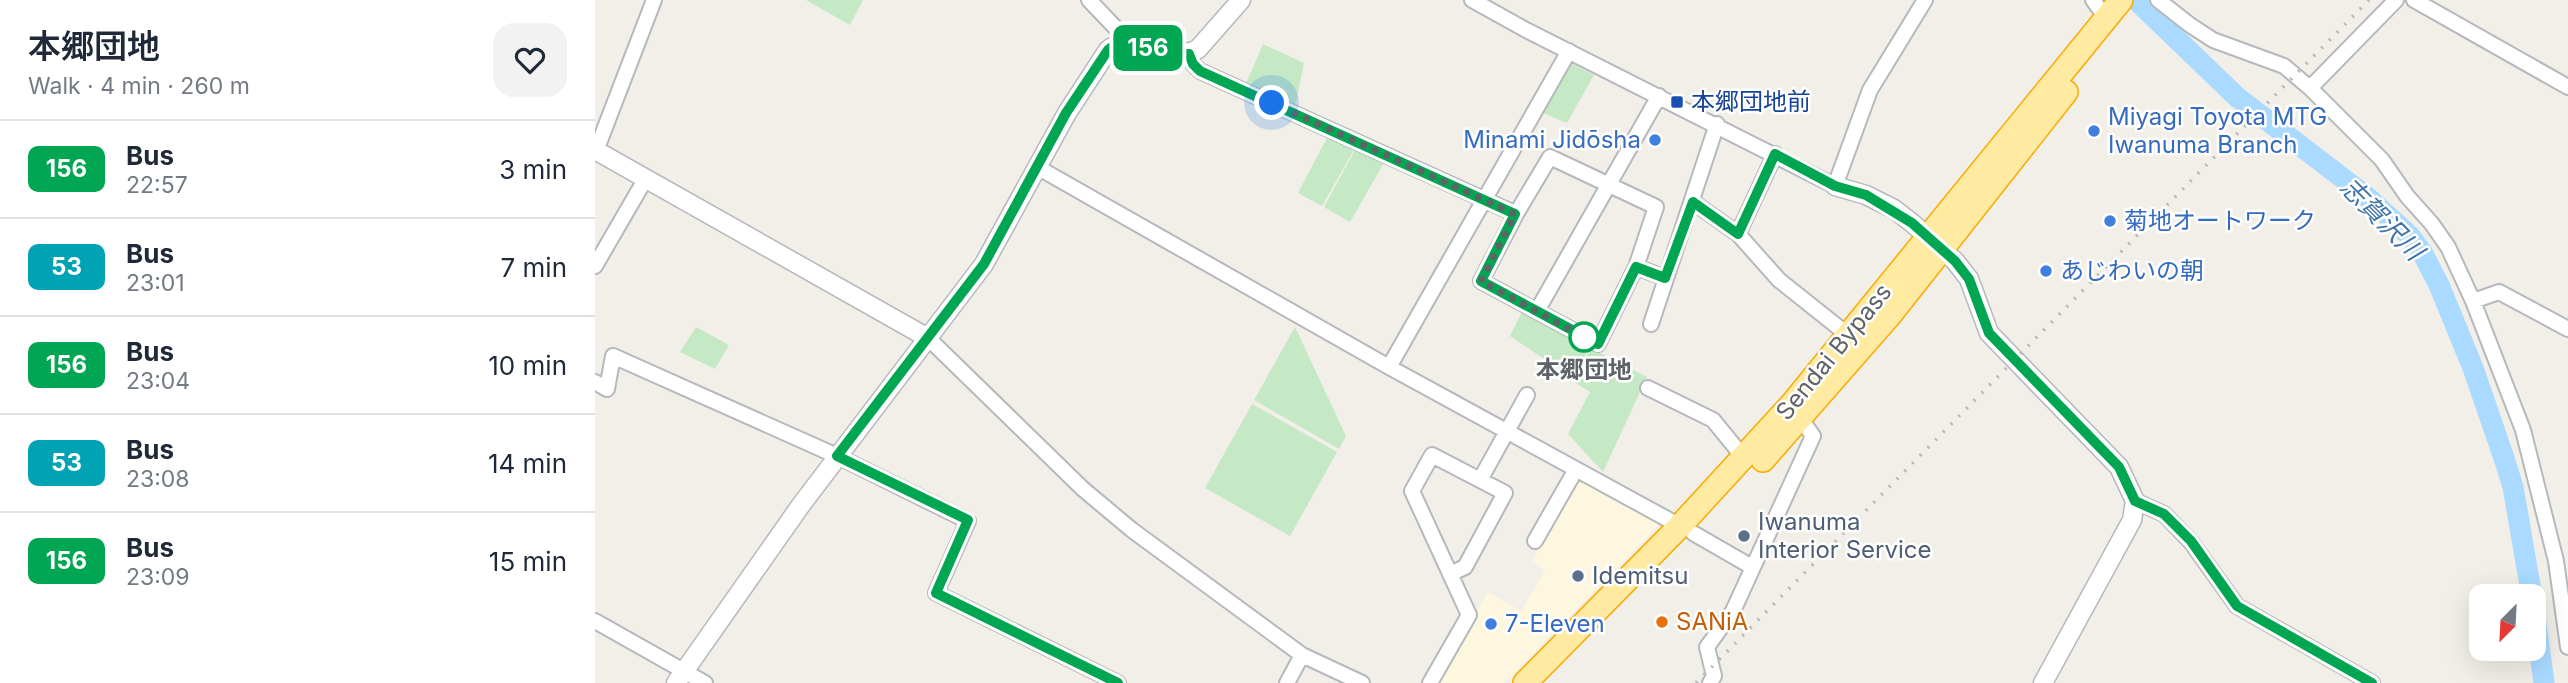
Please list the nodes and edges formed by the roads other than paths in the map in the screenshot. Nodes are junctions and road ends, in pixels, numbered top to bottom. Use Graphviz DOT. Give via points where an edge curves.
graph roads {
  1 [pos="654,0"];
  2 [pos="1089,0"];
  3 [pos="1241,0"];
  4 [pos="1472,0"];
  5 [pos="1925,0"];
  6 [pos="2158,0"];
  7 [pos="2396,0"];
  8 [pos="2414,0"];
  9 [pos="2118,5"];
  10 [pos="1130,43"];
  11 [pos="1569,51"];
  12 [pos="1189,54"];
  13 [pos="2568,87"];
  14 [pos="2309,88"];
  15 [pos="1659,96"];
  16 [pos="1717,124"];
  17 [pos="596,150"];
  18 [pos="1775,154"];
  19 [pos="1037,167"];
  20 [pos="646,178"];
  21 [pos="1609,183"];
  22 [pos="1835,186"];
  23 [pos="1485,199"];
  24 [pos="1693,202"];
  25 [pos="1515,214"];
  26 [pos="1738,234"];
  27 [pos="1935,243"];
  28 [pos="595,266"];
  29 [pos="1636,267"];
  30 [pos="1665,278"];
  31 [pos="2473,301"];
  32 [pos="1537,311"];
  33 [pos="1651,324"];
  34 [pos="2568,329"];
  35 [pos="1848,335"];
  36 [pos="928,338"];
  37 [pos="1389,367"];
  38 [pos="601,385"];
  39 [pos="1648,388"];
  40 [pos="1527,395"];
  41 [pos="1801,419"];
  42 [pos="1507,432"];
  43 [pos="837,456"];
  44 [pos="1744,458"];
  45 [pos="1575,471"];
  46 [pos="1480,480"];
  47 [pos="2135,501"];
  48 [pos="1686,529"];
  49 [pos="1535,541"];
  50 [pos="1752,567"];
  51 [pos="1450,574"];
  52 [pos="595,621"];
  53 [pos="2568,647"];
  54 [pos="1302,655"];
  55 [pos="680,677"];
  56 [pos="705,683"];
  57 [pos="1118,683"];
  58 [pos="1287,683"];
  59 [pos="1363,683"];
  60 [pos="1430,683"];
  61 [pos="1525,683"];
  62 [pos="1546,683"];
  63 [pos="1710,683"];
  64 [pos="2043,683"];
  65 [pos="2372,683"];
  1 -- 17 [label="street"];
  2 -- 10 [label="street"];
  3 -- 12 [label="street"];
  4 -- 11 [label="street"];
  5 -- 22 [label="street" via="1870,90"];
  6 -- 14 [label="street" via="2213,40 2284,66"];
  7 -- 14 [label="street"];
  8 -- 13 [label="street"];
  9 -- 27 [label="highway, Sendai Bypass"];
  10 -- 12 [label="street"];
  10 -- 19 [label="street" via="1108,50"];
  11 -- 15 [label="street"];
  11 -- 23 [label="street"];
  12 -- 23 [label="street" via="1200,71"];
  14 -- 31 [label="street" via="2382,160 2432,224"];
  15 -- 16 [label="street"];
  15 -- 21 [label="street"];
  16 -- 18 [label="street"];
  16 -- 24 [label="street"];
  17 -- 20 [label="street"];
  18 -- 22 [label="street"];
  18 -- 26 [label="street"];
  19 -- 36 [label="street" via="984,264"];
  19 -- 37 [label="street"];
  20 -- 28 [label="street"];
  20 -- 36 [label="street"];
  21 -- 25 [label="street" via="1551,157"];
  21 -- 29 [label="street" via="1656,207"];
  21 -- 32 [label="street"];
  22 -- 27 [label="street" via="1893,209"];
  23 -- 25 [label="street"];
  23 -- 37 [label="street"];
  24 -- 26 [label="street"];
  24 -- 30 [label="street"];
  25 -- 32 [label="street" via="1481,281"];
  26 -- 35 [label="street" via="1779,280"];
  27 -- 35 [label="highway, Sendai Bypass"];
  27 -- 41 [label="highway, Sendai Bypass" via="1883,324"];
  27 -- 47 [label="street" via="1969,279 1989,333 2119,467"];
  29 -- 30 [label="street"];
  29 -- 32 [label="street" via="1598,344"];
  30 -- 33 [label="street"];
  31 -- 34 [label="street" via="2499,292"];
  31 -- 53 [label="street" via="2523,430 2556,561"];
  35 -- 44 [label="highway, Sendai Bypass"];
  36 -- 43 [label="street"];
  36 -- 54 [label="street" via="1093,497"];
  37 -- 42 [label="street"];
  38 -- 43 [label="street" via="607,389 613,356"];
  39 -- 44 [label="street" via="1713,420"];
  40 -- 42 [label="street"];
  41 -- 48 [label="highway, Sendai Bypass"];
  41 -- 50 [label="street" via="1813,436"];
  42 -- 45 [label="street"];
  42 -- 46 [label="street"];
  43 -- 55 [label="street"];
  43 -- 57 [label="street" via="968,520 936,593"];
  44 -- 48 [label="highway, Sendai Bypass"];
  45 -- 48 [label="street"];
  45 -- 49 [label="street"];
  46 -- 51 [label="street" via="1505,493 1465,566"];
  46 -- 51 [label="street" via="1432,454 1412,491"];
  47 -- 64 [label="street" via="2132,520"];
  47 -- 65 [label="street" via="2164,514 2191,541 2237,606"];
  48 -- 50 [label="street"];
  48 -- 61 [label="highway, Sendai Bypass"];
  48 -- 62 [label="highway, Sendai Bypass"];
  50 -- 63 [label="street" via="1733,611 1707,647 1714,676"];
  51 -- 60 [label="street" via="1469,615"];
  52 -- 55 [label="street"];
  54 -- 58 [label="street"];
  54 -- 59 [label="street"];
  55 -- 56 [label="street"];
}
